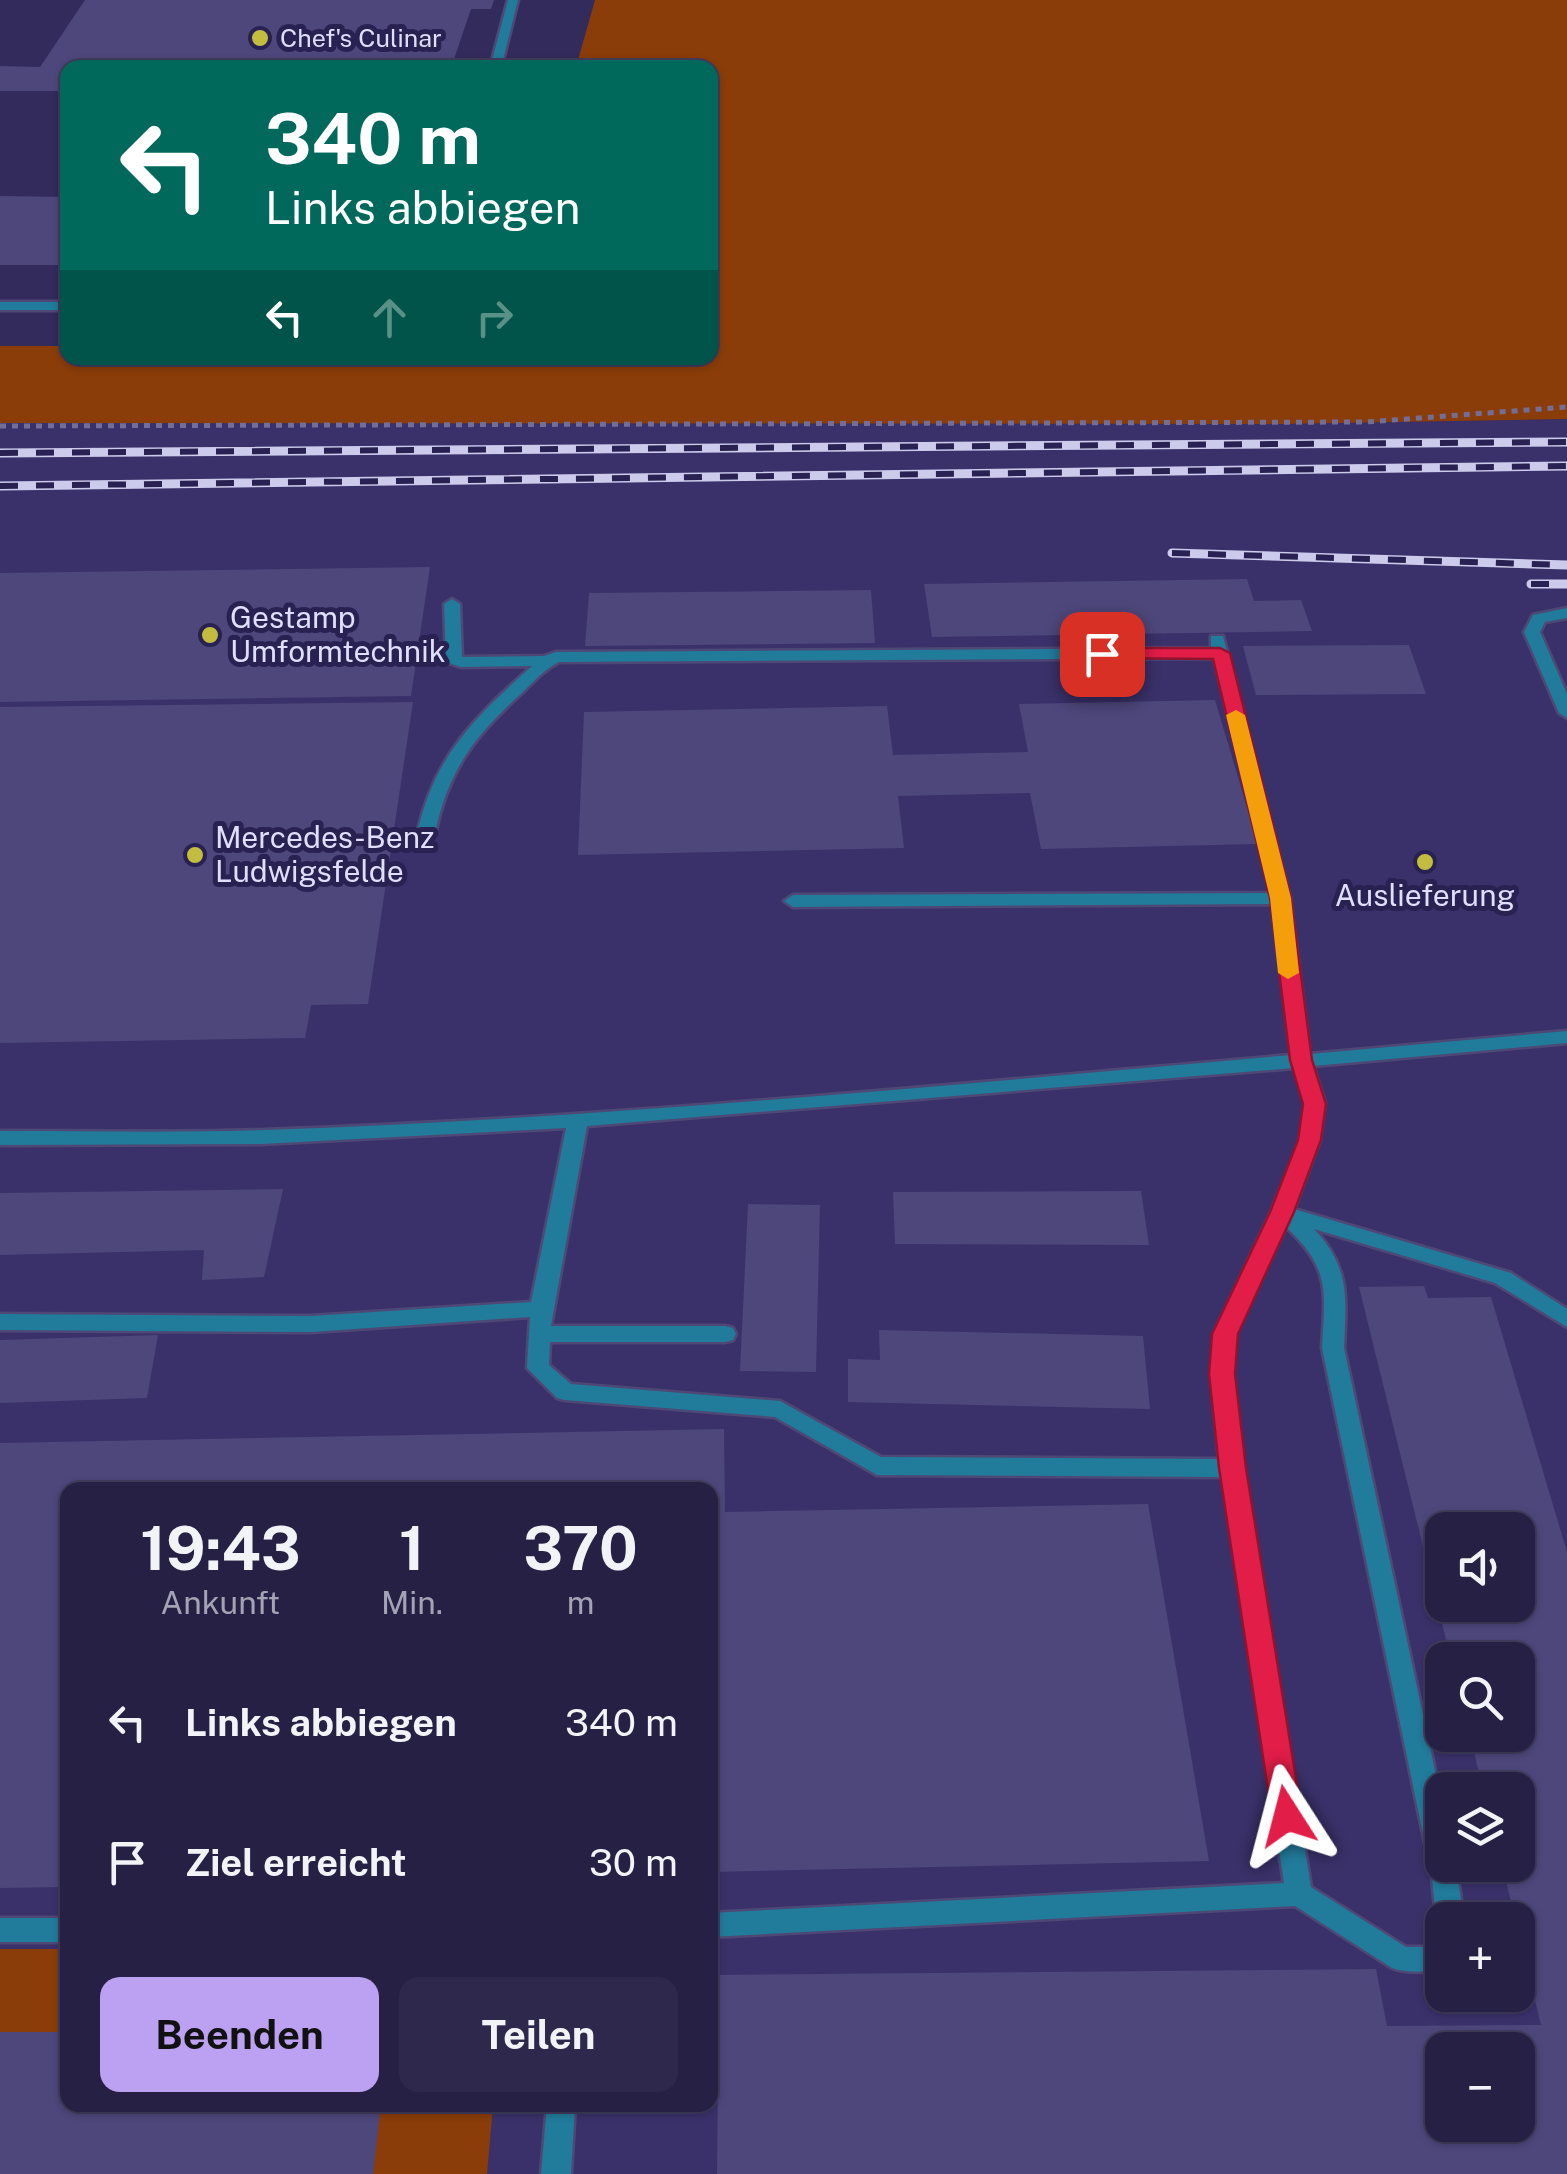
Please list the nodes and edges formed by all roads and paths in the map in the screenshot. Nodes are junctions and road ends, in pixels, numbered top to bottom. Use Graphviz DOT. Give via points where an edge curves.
graph roads {
  1 [pos="513,0"];
  2 [pos="497,60"];
  3 [pos="0,306"];
  4 [pos="60,306"];
  5 [pos="1567,406"];
  6 [pos="0,426"];
  7 [pos="452,604"];
  8 [pos="1567,613"];
  9 [pos="547,661"];
  10 [pos="1567,714"];
  11 [pos="426,834"];
  12 [pos="1280,898"];
  13 [pos="793,900"];
  14 [pos="1567,1037"];
  15 [pos="1301,1060"];
  16 [pos="578,1121"];
  17 [pos="0,1138"];
  18 [pos="1282,1212"];
  19 [pos="541,1309"];
  20 [pos="1567,1319"];
  21 [pos="0,1322"];
  22 [pos="540,1334"];
  23 [pos="725,1334"];
  24 [pos="1232,1468"];
  25 [pos="1299,1894"];
  26 [pos="1447,1902"];
  27 [pos="718,1925"];
  28 [pos="0,1930"];
  29 [pos="60,1930"];
  30 [pos="1425,1959"];
  31 [pos="560,2112"];
  32 [pos="556,2174"];
  1 -- 2 [label="lane"];
  3 -- 4 [label="lane"];
  5 -- 6 [label="path" via="1366,422"];
  7 -- 9 [label="lane" via="452,658"];
  8 -- 10 [label="lane" via="1539,618 1532,632"];
  9 -- 11 [label="lane" via="458,745"];
  9 -- 12 [label="lane" via="1219,646"];
  12 -- 13 [label="lane"];
  12 -- 15 [label="lane"];
  14 -- 15 [label="lane"];
  15 -- 16 [label="lane"];
  15 -- 18 [label="lane" via="1314,1104 1310,1140"];
  16 -- 17 [label="lane" via="261,1137"];
  16 -- 19 [label="lane"];
  18 -- 20 [label="lane" via="1504,1278"];
  18 -- 24 [label="lane" via="1225,1334 1222,1374"];
  18 -- 26 [label="lane" via="1324,1248 1336,1282 1333,1348"];
  19 -- 21 [label="lane" via="311,1324"];
  19 -- 22 [label="lane"];
  22 -- 23 [label="lane"];
  22 -- 24 [label="lane" via="538,1368 565,1392 780,1409 877,1466"];
  24 -- 25 [label="lane"];
  25 -- 27 [label="lane"];
  25 -- 30 [label="lane" via="1402,1959"];
  28 -- 29 [label="lane"];
  31 -- 32 [label="lane"];
}
